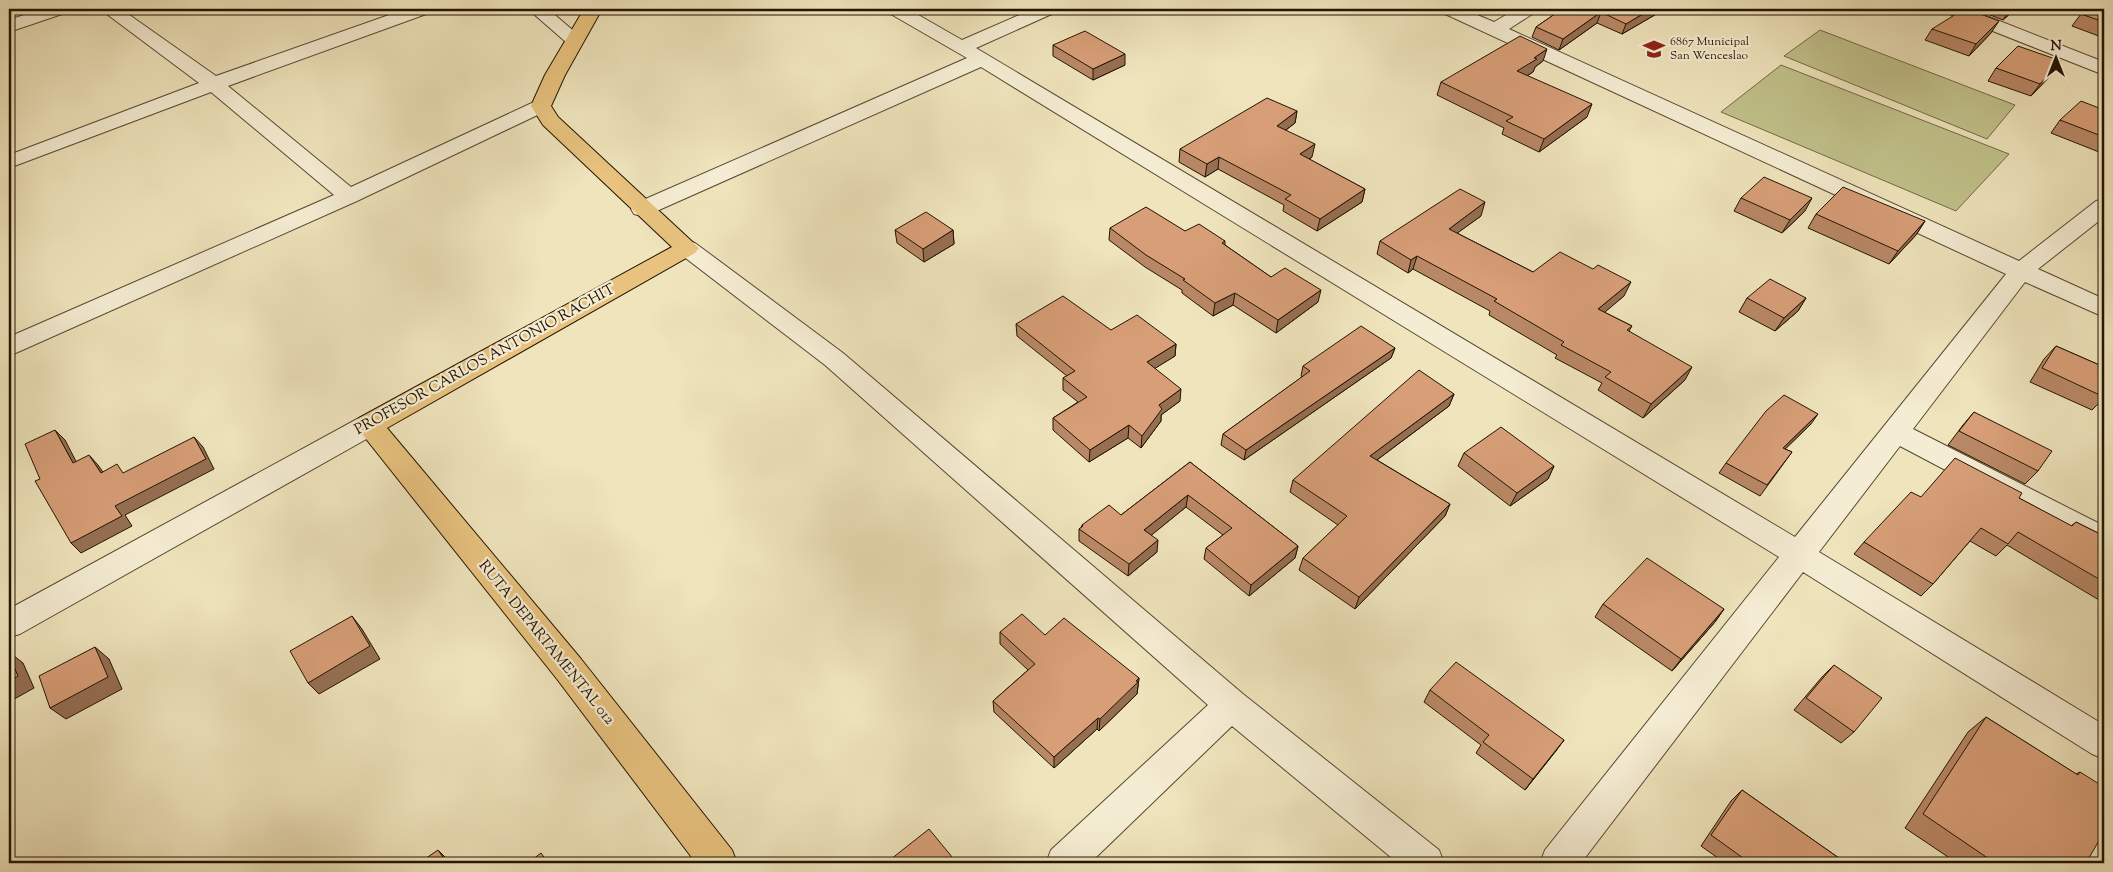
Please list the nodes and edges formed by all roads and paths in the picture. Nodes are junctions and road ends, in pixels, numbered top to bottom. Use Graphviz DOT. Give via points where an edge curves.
graph roads {
  1 [pos="59,9"];
  2 [pos="109,9"];
  3 [pos="424,9"];
  4 [pos="537,9"];
  5 [pos="593,9"];
  6 [pos="895,9"];
  7 [pos="1048,9"];
  8 [pos="1449,9"];
  9 [pos="1528,9"];
  10 [pos="1952,9"];
  11 [pos="9,26"];
  12 [pos="1496,29"];
  13 [pos="574,39"];
  14 [pos="972,53"];
  15 [pos="2104,69"];
  16 [pos="214,84"];
  17 [pos="541,106"];
  18 [pos="9,162"];
  19 [pos="349,196"];
  20 [pos="2104,206"];
  21 [pos="642,208"];
  22 [pos="687,248"];
  23 [pos="2020,272"];
  24 [pos="2104,309"];
  25 [pos="9,347"];
  26 [pos="369,425"];
  27 [pos="1894,432"];
  28 [pos="2104,540"];
  29 [pos="1798,554"];
  30 [pos="9,624"];
  31 [pos="1231,705"];
  32 [pos="2104,743"];
  33 [pos="719,863"];
  34 [pos="1064,863"];
  35 [pos="1426,863"];
  36 [pos="1558,863"];
  1 -- 11 [label="street"];
  2 -- 16 [label="street"];
  3 -- 16 [label="street"];
  4 -- 13 [label="street"];
  5 -- 13 [label="main road"];
  6 -- 14 [label="street"];
  7 -- 14 [label="street"];
  8 -- 12 [label="street"];
  9 -- 12 [label="street"];
  10 -- 15 [label="street"];
  12 -- 23 [label="street"];
  13 -- 17 [label="main road"];
  14 -- 21 [label="street"];
  14 -- 29 [label="street"];
  16 -- 18 [label="street"];
  16 -- 19 [label="street"];
  17 -- 19 [label="street"];
  17 -- 21 [label="main road" via="550,121"];
  19 -- 25 [label="street"];
  20 -- 23 [label="street"];
  21 -- 22 [label="main road"];
  22 -- 26 [label="main road, PROFESOR CARLOS ANTONIO RACHIT"];
  22 -- 31 [label="street" via="834,359"];
  23 -- 24 [label="street"];
  23 -- 27 [label="street"];
  26 -- 30 [label="street, PROFESOR CARLOS ANTONIO RACHIT"];
  26 -- 33 [label="main road, RUTA DEPARTAMENTAL 012" via="569,669"];
  27 -- 28 [label="street"];
  27 -- 29 [label="street"];
  29 -- 32 [label="street"];
  29 -- 36 [label="street"];
  31 -- 34 [label="street"];
  31 -- 35 [label="street"];
}
